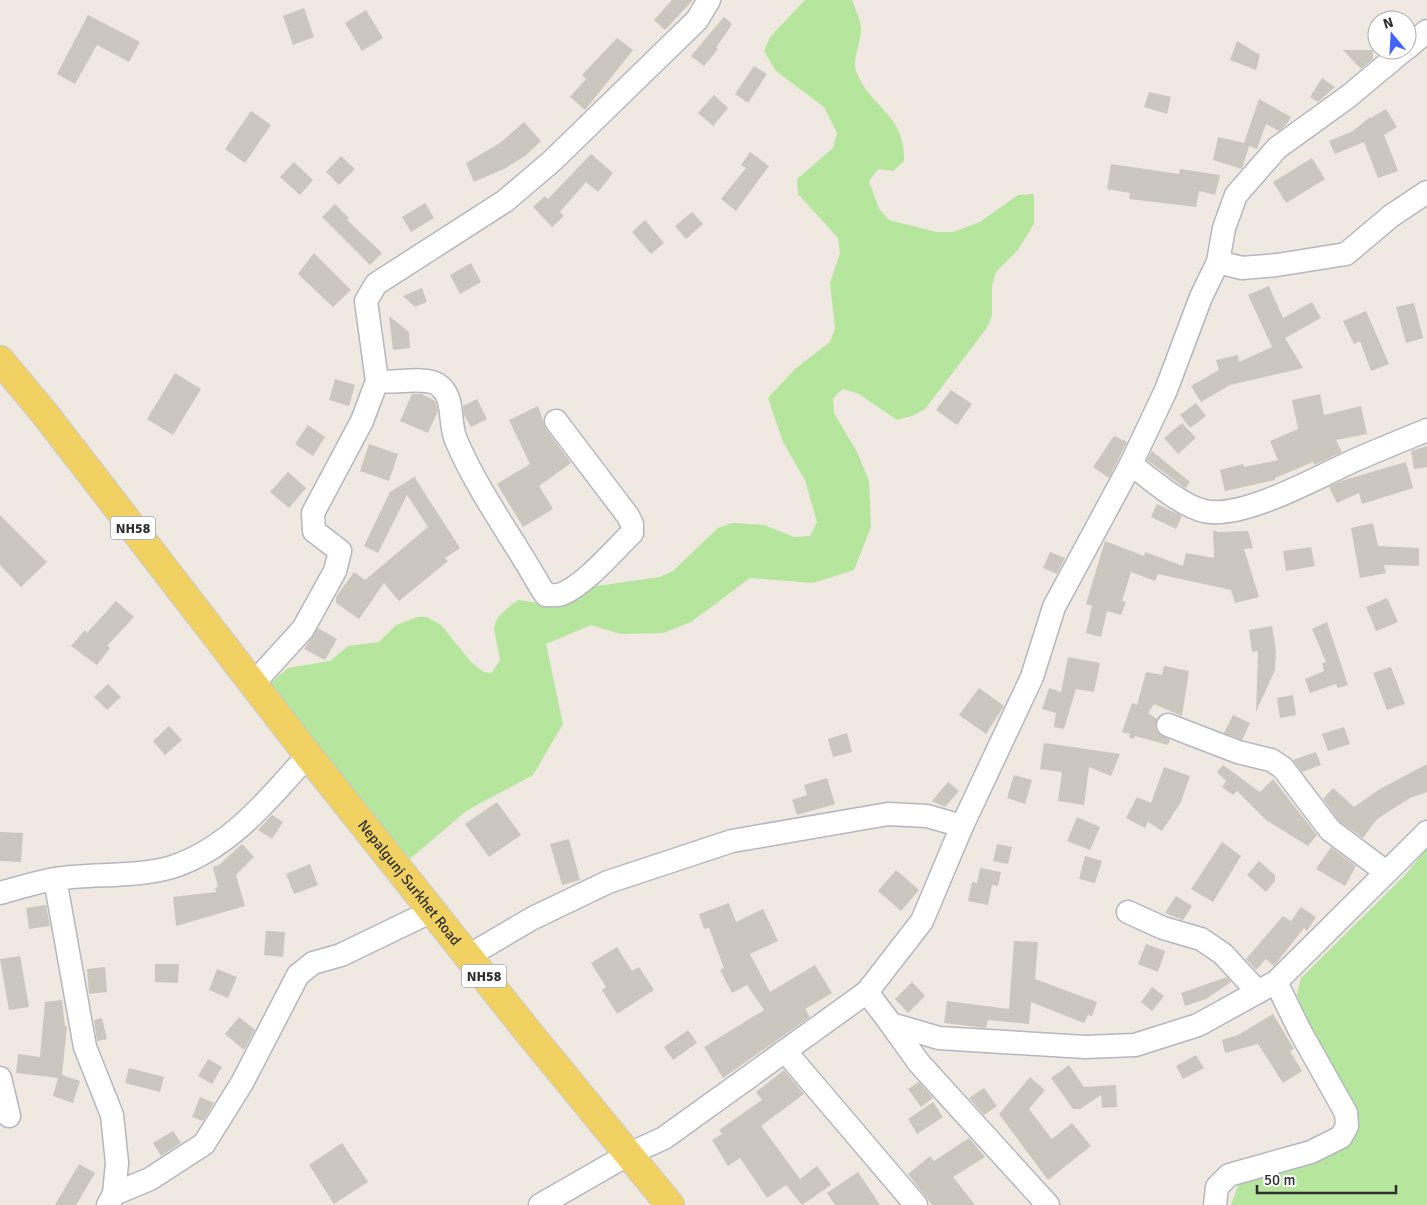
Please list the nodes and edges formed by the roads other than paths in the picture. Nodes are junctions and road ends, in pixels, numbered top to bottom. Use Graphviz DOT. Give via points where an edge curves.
graph roads {
  1 [pos="709,0"];
  2 [pos="1427,31"];
  3 [pos="1417,40"];
  4 [pos="1393,60"];
  5 [pos="1427,192"];
  6 [pos="1218,262"];
  7 [pos="0,360"];
  8 [pos="377,381"];
  9 [pos="556,421"];
  10 [pos="1427,430"];
  11 [pos="1131,464"];
  12 [pos="258,690"];
  13 [pos="1168,725"];
  14 [pos="304,750"];
  15 [pos="962,826"];
  16 [pos="1427,832"];
  17 [pos="1386,872"];
  18 [pos="55,879"];
  19 [pos="0,893"];
  20 [pos="432,911"];
  21 [pos="1128,912"];
  22 [pos="468,956"];
  23 [pos="1267,987"];
  24 [pos="867,992"];
  25 [pos="891,1024"];
  26 [pos="785,1051"];
  27 [pos="0,1078"];
  28 [pos="9,1116"];
  29 [pos="629,1154"];
  30 [pos="111,1200"];
  31 [pos="540,1205"];
  32 [pos="670,1205"];
  33 [pos="916,1205"];
  34 [pos="1048,1205"];
  35 [pos="1215,1205"];
  1 -- 8 [label="street" via="697,20 545,167 505,201 376,284 366,300"];
  2 -- 3 [label="street"];
  4 -- 6 [label="street" via="1277,148 1236,195 1224,228"];
  5 -- 6 [label="street" via="1391,216 1346,254 1242,268"];
  6 -- 11 [label="street" via="1166,390"];
  7 -- 12 [label="main road, NH58" via="46,414"];
  8 -- 9 [label="street" via="435,383 442,388 449,399 454,437 481,490 541,588 546,595 555,596 578,583 632,533 628,516"];
  8 -- 12 [label="street" via="362,421 313,513 314,531 340,551 334,571 302,629"];
  10 -- 11 [label="street" via="1284,493 1217,513 1203,511 1166,491"];
  11 -- 15 [label="street" via="1054,607 1032,677"];
  12 -- 14 [label="main road, NH58"];
  13 -- 17 [label="street" via="1238,752 1272,760 1283,768 1330,830"];
  14 -- 18 [label="street" via="251,818 208,850 172,867 124,875"];
  14 -- 20 [label="main road, Nepalgunj Surkhet Road / NH58"];
  15 -- 22 [label="street" via="927,816 888,814 732,841 608,882 533,918"];
  15 -- 24 [label="street" via="922,922"];
  16 -- 17 [label="street"];
  17 -- 23 [label="street"];
  18 -- 19 [label="street"];
  18 -- 30 [label="street" via="85,1047 112,1115 117,1163"];
  20 -- 22 [label="main road, Nepalgunj Surkhet Road / NH58"];
  20 -- 30 [label="street" via="341,955 313,963 298,975 242,1083 204,1144"];
  21 -- 23 [label="street" via="1163,928 1201,939"];
  22 -- 29 [label="main road, Nepalgunj Surkhet Road / NH58"];
  23 -- 25 [label="street" via="1198,1025 1135,1045 1085,1047 939,1038"];
  23 -- 35 [label="street" via="1300,1031 1346,1113 1347,1126 1341,1137 1311,1152 1229,1175 1217,1187"];
  24 -- 25 [label="street"];
  24 -- 26 [label="street"];
  25 -- 34 [label="street" via="919,1063"];
  26 -- 29 [label="street" via="664,1138"];
  26 -- 33 [label="street"];
  27 -- 28 [label="street"];
  29 -- 31 [label="street"];
  29 -- 32 [label="main road, Nepalgunj Surkhet Road / NH58"];
}
